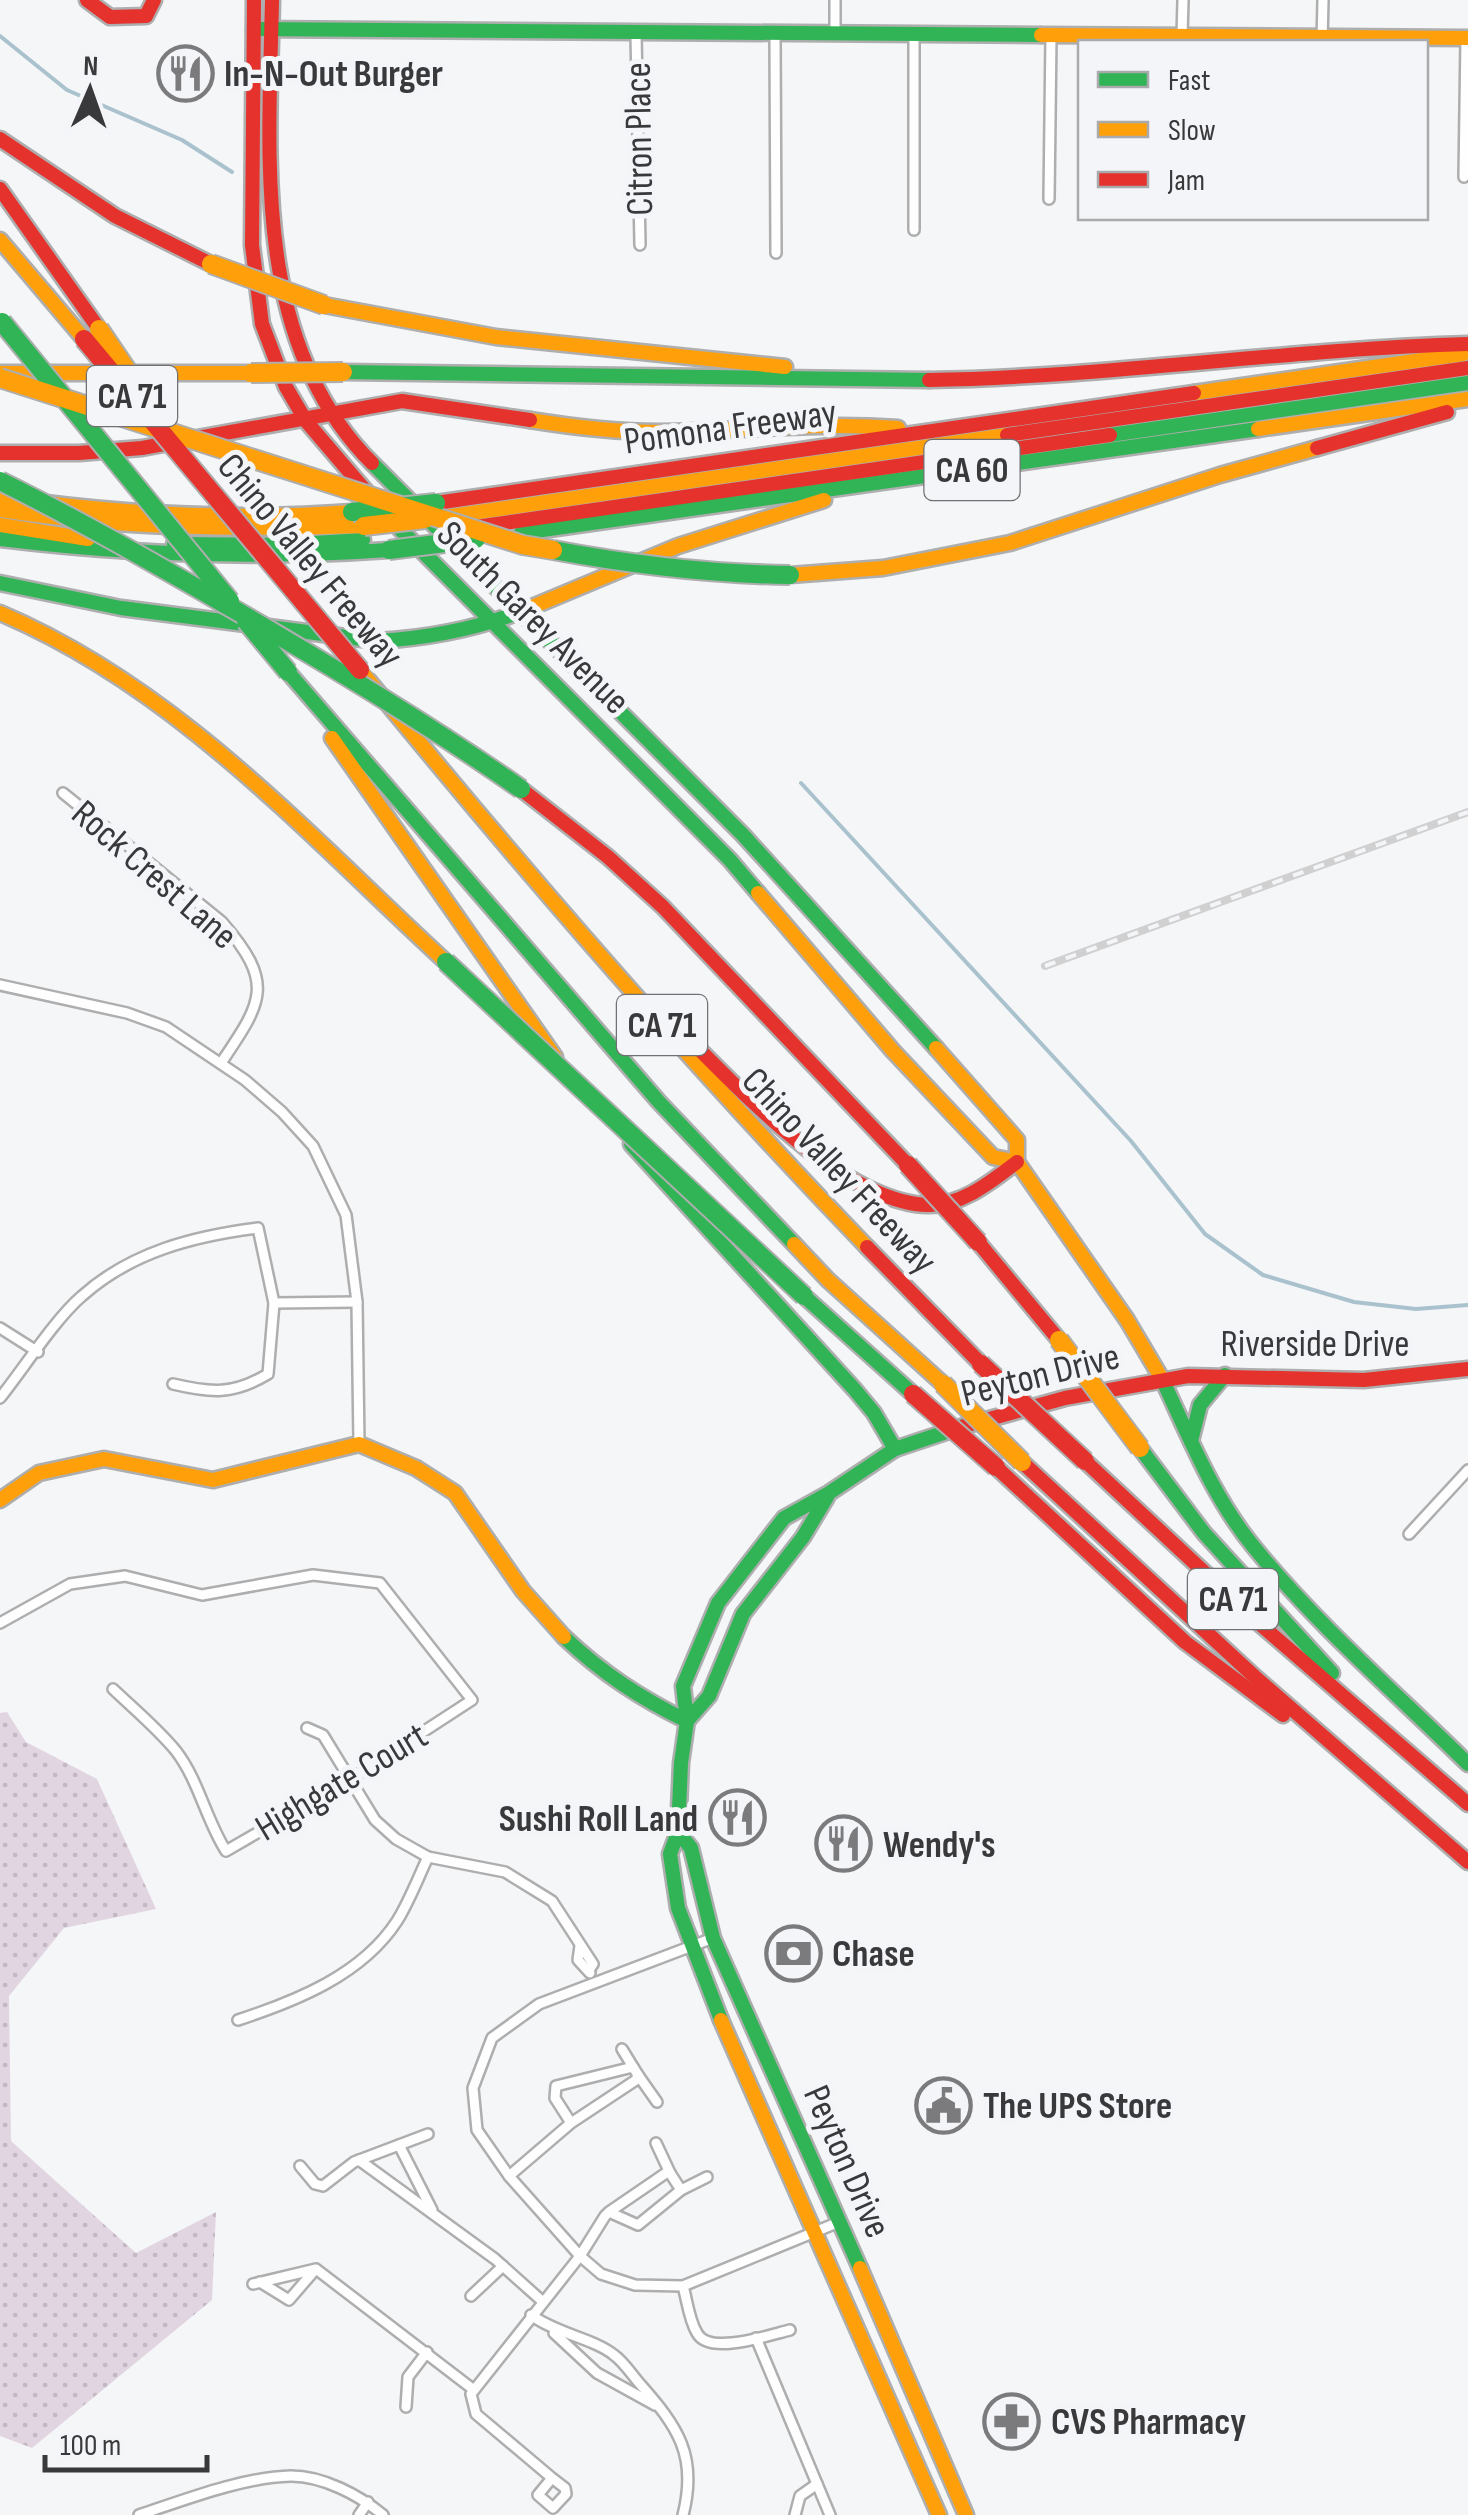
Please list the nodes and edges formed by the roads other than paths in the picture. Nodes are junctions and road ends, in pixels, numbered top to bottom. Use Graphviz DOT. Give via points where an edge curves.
graph roads {
  1 [pos="87,0"];
  2 [pos="254,0"];
  3 [pos="272,0"];
  4 [pos="835,0"];
  5 [pos="1183,0"];
  6 [pos="1322,0"];
  7 [pos="150,8"];
  8 [pos="263,29"];
  9 [pos="775,33"];
  10 [pos="835,33"];
  11 [pos="914,33"];
  12 [pos="636,34"];
  13 [pos="1051,34"];
  14 [pos="1467,38"];
  15 [pos="1182,40"];
  16 [pos="1322,40"];
  17 [pos="0,139"];
  18 [pos="1464,177"];
  19 [pos="0,189"];
  20 [pos="1049,199"];
  21 [pos="914,230"];
  22 [pos="0,240"];
  23 [pos="640,245"];
  24 [pos="776,253"];
  25 [pos="1,321"];
  26 [pos="91,334"];
  27 [pos="1468,344"];
  28 [pos="1468,353"];
  29 [pos="1468,368"];
  30 [pos="0,375"];
  31 [pos="925,380"];
  32 [pos="1468,382"];
  33 [pos="1468,403"];
  34 [pos="332,416"];
  35 [pos="306,421"];
  36 [pos="924,430"];
  37 [pos="0,453"];
  38 [pos="0,481"];
  39 [pos="876,483"];
  40 [pos="0,496"];
  41 [pos="0,510"];
  42 [pos="358,519"];
  43 [pos="0,525"];
  44 [pos="463,528"];
  45 [pos="0,539"];
  46 [pos="384,544"];
  47 [pos="0,582"];
  48 [pos="0,613"];
  49 [pos="520,613"];
  50 [pos="496,622"];
  51 [pos="314,704"];
  52 [pos="584,712"];
  53 [pos="650,745"];
  54 [pos="63,793"];
  55 [pos="621,979"];
  56 [pos="0,985"];
  57 [pos="221,1063"];
  58 [pos="1018,1162"];
  59 [pos="358,1302"];
  60 [pos="274,1303"];
  61 [pos="0,1328"];
  62 [pos="38,1352"];
  63 [pos="1468,1369"];
  64 [pos="1225,1376"];
  65 [pos="1162,1379"];
  66 [pos="173,1384"];
  67 [pos="0,1398"];
  68 [pos="1190,1442"];
  69 [pos="359,1444"];
  70 [pos="895,1450"];
  71 [pos="1468,1470"];
  72 [pos="829,1493"];
  73 [pos="0,1500"];
  74 [pos="1409,1534"];
  75 [pos="0,1623"];
  76 [pos="113,1689"];
  77 [pos="688,1721"];
  78 [pos="307,1728"];
  79 [pos="1386,1733"];
  80 [pos="1468,1764"];
  81 [pos="1366,1776"];
  82 [pos="352,1778"];
  83 [pos="1468,1804"];
  84 [pos="678,1832"];
  85 [pos="428,1857"];
  86 [pos="1468,1862"];
  87 [pos="713,1938"];
  88 [pos="690,1947"];
  89 [pos="596,1984"];
  90 [pos="238,2020"];
  91 [pos="622,2049"];
  92 [pos="636,2071"];
  93 [pos="657,2102"];
  94 [pos="571,2123"];
  95 [pos="428,2134"];
  96 [pos="656,2142"];
  97 [pos="399,2145"];
  98 [pos="359,2160"];
  99 [pos="300,2166"];
  100 [pos="670,2173"];
  101 [pos="509,2176"];
  102 [pos="707,2177"];
  103 [pos="681,2190"];
  104 [pos="610,2212"];
  105 [pos="434,2213"];
  106 [pos="840,2222"];
  107 [pos="813,2234"];
  108 [pos="580,2256"];
  109 [pos="502,2266"];
  110 [pos="316,2269"];
  111 [pos="684,2286"];
  112 [pos="471,2296"];
  113 [pos="542,2301"];
  114 [pos="531,2316"];
  115 [pos="549,2328"];
  116 [pos="790,2330"];
  117 [pos="756,2338"];
  118 [pos="427,2352"];
  119 [pos="473,2392"];
  120 [pos="406,2407"];
  121 [pos="662,2408"];
  122 [pos="552,2478"];
  123 [pos="817,2484"];
  124 [pos="368,2502"];
  125 [pos="139,2515"];
  126 [pos="359,2515"];
  127 [pos="383,2515"];
  128 [pos="684,2515"];
  129 [pos="794,2515"];
  130 [pos="830,2515"];
  131 [pos="939,2515"];
  132 [pos="966,2515"];
  1 -- 7 [label="main road" via="110,17"];
  2 -- 8 [label="main road, South Garey Avenue"];
  3 -- 8 [label="main road, South Garey Avenue"];
  4 -- 10 [label="street"];
  5 -- 15 [label="street"];
  6 -- 16 [label="street"];
  8 -- 12 [label="main road"];
  8 -- 34 [label="main road, South Garey Avenue" via="273,248 286,311"];
  8 -- 35 [label="main road, South Garey Avenue" via="252,209 257,300 270,352"];
  9 -- 10 [label="main road"];
  9 -- 12 [label="main road"];
  9 -- 24 [label="street"];
  10 -- 11 [label="main road"];
  11 -- 13 [label="main road"];
  11 -- 21 [label="street"];
  12 -- 23 [label="street, Citron Place"];
  13 -- 15 [label="main road"];
  13 -- 20 [label="street"];
  14 -- 16 [label="main road"];
  14 -- 18 [label="street"];
  15 -- 16 [label="main road"];
  17 -- 31 [label="main road, bridge" via="115,216 211,264 324,305 522,343"];
  19 -- 26 [label="main road"];
  22 -- 26 [label="main road, CA 71"];
  25 -- 51 [label="main road, Chino Valley Freeway / CA 71, bridge"];
  26 -- 55 [label="main road, Chino Valley Freeway / CA 71, bridge" via="180,454"];
  27 -- 31 [label="main road" via="1382,344 1158,367"];
  28 -- 36 [label="main road, Pomona Freeway / CA 60"];
  29 -- 44 [label="main road"];
  30 -- 31 [label="main road, bridge" via="496,371"];
  30 -- 33 [label="main road, bridge" via="523,544 712,574 884,568 1010,543"];
  32 -- 44 [label="main road"];
  33 -- 39 [label="main road, Pomona Freeway / CA 60"];
  34 -- 35 [label="main road"];
  34 -- 36 [label="main road" via="414,401 624,431 860,424"];
  34 -- 49 [label="main road, South Garey Avenue"];
  35 -- 37 [label="main road" via="142,448"];
  35 -- 50 [label="main road, South Garey Avenue" via="399,530"];
  36 -- 42 [label="main road, Pomona Freeway / CA 60, bridge"];
  38 -- 79 [label="main road, bridge" via="445,736 521,789 663,907 978,1242 1204,1534"];
  39 -- 44 [label="main road, Pomona Freeway / CA 60"];
  39 -- 49 [label="main road" via="678,546"];
  40 -- 42 [label="main road, Pomona Freeway / CA 60" via="188,516"];
  41 -- 42 [label="main road" via="153,527 272,530"];
  42 -- 44 [label="main road, bridge"];
  43 -- 46 [label="main road" via="156,544"];
  44 -- 46 [label="main road, Pomona Freeway / CA 60, bridge"];
  45 -- 46 [label="main road, Pomona Freeway / CA 60" via="232,558"];
  47 -- 50 [label="main road" via="121,608 362,640 444,636"];
  48 -- 81 [label="main road, bridge" via="90,656 197,731 1185,1642"];
  49 -- 50 [label="main road"];
  49 -- 53 [label="main road, South Garey Avenue"];
  50 -- 52 [label="main road, South Garey Avenue"];
  51 -- 70 [label="main road" via="340,754 558,1061 856,1390"];
  51 -- 81 [label="main road, Chino Valley Freeway / CA 71, bridge" via="713,1160 828,1280"];
  52 -- 53 [label="main road"];
  52 -- 58 [label="main road, South Garey Avenue" via="730,860 993,1157"];
  53 -- 58 [label="main road, South Garey Avenue" via="743,836 1017,1140"];
  54 -- 57 [label="street, Rock Crest Lane" via="222,922 244,948 257,982 256,1007"];
  55 -- 58 [label="main road" via="768,1114 884,1198 952,1202"];
  55 -- 79 [label="main road, Chino Valley Freeway / CA 71, bridge" via="748,1124 981,1364"];
  56 -- 57 [label="street" via="127,1013 166,1027"];
  57 -- 59 [label="street" via="312,1146 346,1215"];
  58 -- 65 [label="main road, South Garey Avenue"];
  59 -- 60 [label="street"];
  59 -- 69 [label="street"];
  60 -- 62 [label="street" via="258,1228 222,1232 170,1244 115,1270 79,1298"];
  60 -- 66 [label="street" via="268,1374 248,1386 210,1393"];
  61 -- 62 [label="street"];
  62 -- 67 [label="street"];
  63 -- 64 [label="main road, Riverside Drive" via="1364,1380"];
  64 -- 65 [label="main road, Riverside Drive"];
  64 -- 68 [label="main road" via="1200,1405"];
  65 -- 68 [label="main road, South Garey Avenue"];
  65 -- 70 [label="main road, Peyton Drive" via="1001,1414"];
  68 -- 80 [label="main road, South Garey Avenue" via="1222,1502 1268,1565"];
  69 -- 73 [label="main road" via="213,1480 104,1459 39,1473"];
  69 -- 77 [label="main road" via="416,1468 455,1494 560,1634 600,1672"];
  70 -- 72 [label="main road, Peyton Drive"];
  71 -- 74 [label="street"];
  72 -- 77 [label="main road, Peyton Drive" via="744,1614 709,1696"];
  72 -- 77 [label="main road, Peyton Drive" via="784,1518 718,1603 683,1686"];
  75 -- 82 [label="street, Highgate Court" via="70,1584 125,1576 202,1595 312,1575 380,1583 472,1700"];
  76 -- 82 [label="street, Highgate Court" via="176,1752 226,1851"];
  77 -- 84 [label="main road, Peyton Drive"];
  78 -- 82 [label="street" via="323,1735"];
  79 -- 83 [label="main road, Chino Valley Freeway / CA 71"];
  81 -- 86 [label="main road, Chino Valley Freeway / CA 71"];
  82 -- 85 [label="street" via="375,1820"];
  84 -- 87 [label="main road, Peyton Drive" via="691,1848"];
  84 -- 88 [label="main road, Peyton Drive" via="670,1854 672,1880"];
  85 -- 89 [label="street" via="505,1872 552,1901 588,1951"];
  85 -- 90 [label="street" via="386,1936 356,1962 322,1987"];
  87 -- 88 [label="street"];
  87 -- 106 [label="main road, Peyton Drive"];
  88 -- 89 [label="street"];
  88 -- 107 [label="main road, Peyton Drive"];
  89 -- 101 [label="street" via="539,2004 492,2038 481,2061 473,2088 477,2130"];
  91 -- 92 [label="street"];
  92 -- 93 [label="street"];
  92 -- 94 [label="street" via="636,2080"];
  92 -- 94 [label="street" via="556,2086 555,2098"];
  94 -- 101 [label="street"];
  95 -- 97 [label="street"];
  96 -- 100 [label="street"];
  97 -- 98 [label="street"];
  97 -- 105 [label="street"];
  98 -- 99 [label="street" via="323,2186"];
  98 -- 105 [label="street"];
  100 -- 103 [label="street"];
  100 -- 104 [label="street"];
  101 -- 108 [label="street"];
  102 -- 103 [label="street"];
  103 -- 104 [label="street" via="638,2225"];
  104 -- 108 [label="street"];
  105 -- 109 [label="street"];
  106 -- 107 [label="street"];
  106 -- 132 [label="main road, Peyton Drive"];
  107 -- 111 [label="street"];
  107 -- 131 [label="main road, Peyton Drive"];
  108 -- 111 [label="street" via="600,2274 635,2285"];
  108 -- 113 [label="street"];
  109 -- 112 [label="street"];
  109 -- 113 [label="street"];
  110 -- 110 [label="street" via="257,2283 290,2300"];
  110 -- 118 [label="street"];
  111 -- 117 [label="street" via="701,2338 721,2344"];
  113 -- 114 [label="street"];
  114 -- 115 [label="street"];
  114 -- 119 [label="street"];
  115 -- 121 [label="street" via="597,2373"];
  115 -- 121 [label="street" via="613,2354"];
  116 -- 117 [label="street"];
  117 -- 123 [label="street"];
  118 -- 119 [label="street"];
  118 -- 120 [label="street" via="408,2376"];
  119 -- 122 [label="street" via="476,2414"];
  121 -- 128 [label="street" via="690,2466"];
  123 -- 129 [label="street" via="800,2496"];
  123 -- 130 [label="street"];
  124 -- 125 [label="street" via="292,2476"];
  124 -- 126 [label="street"];
  124 -- 127 [label="street"];
}
